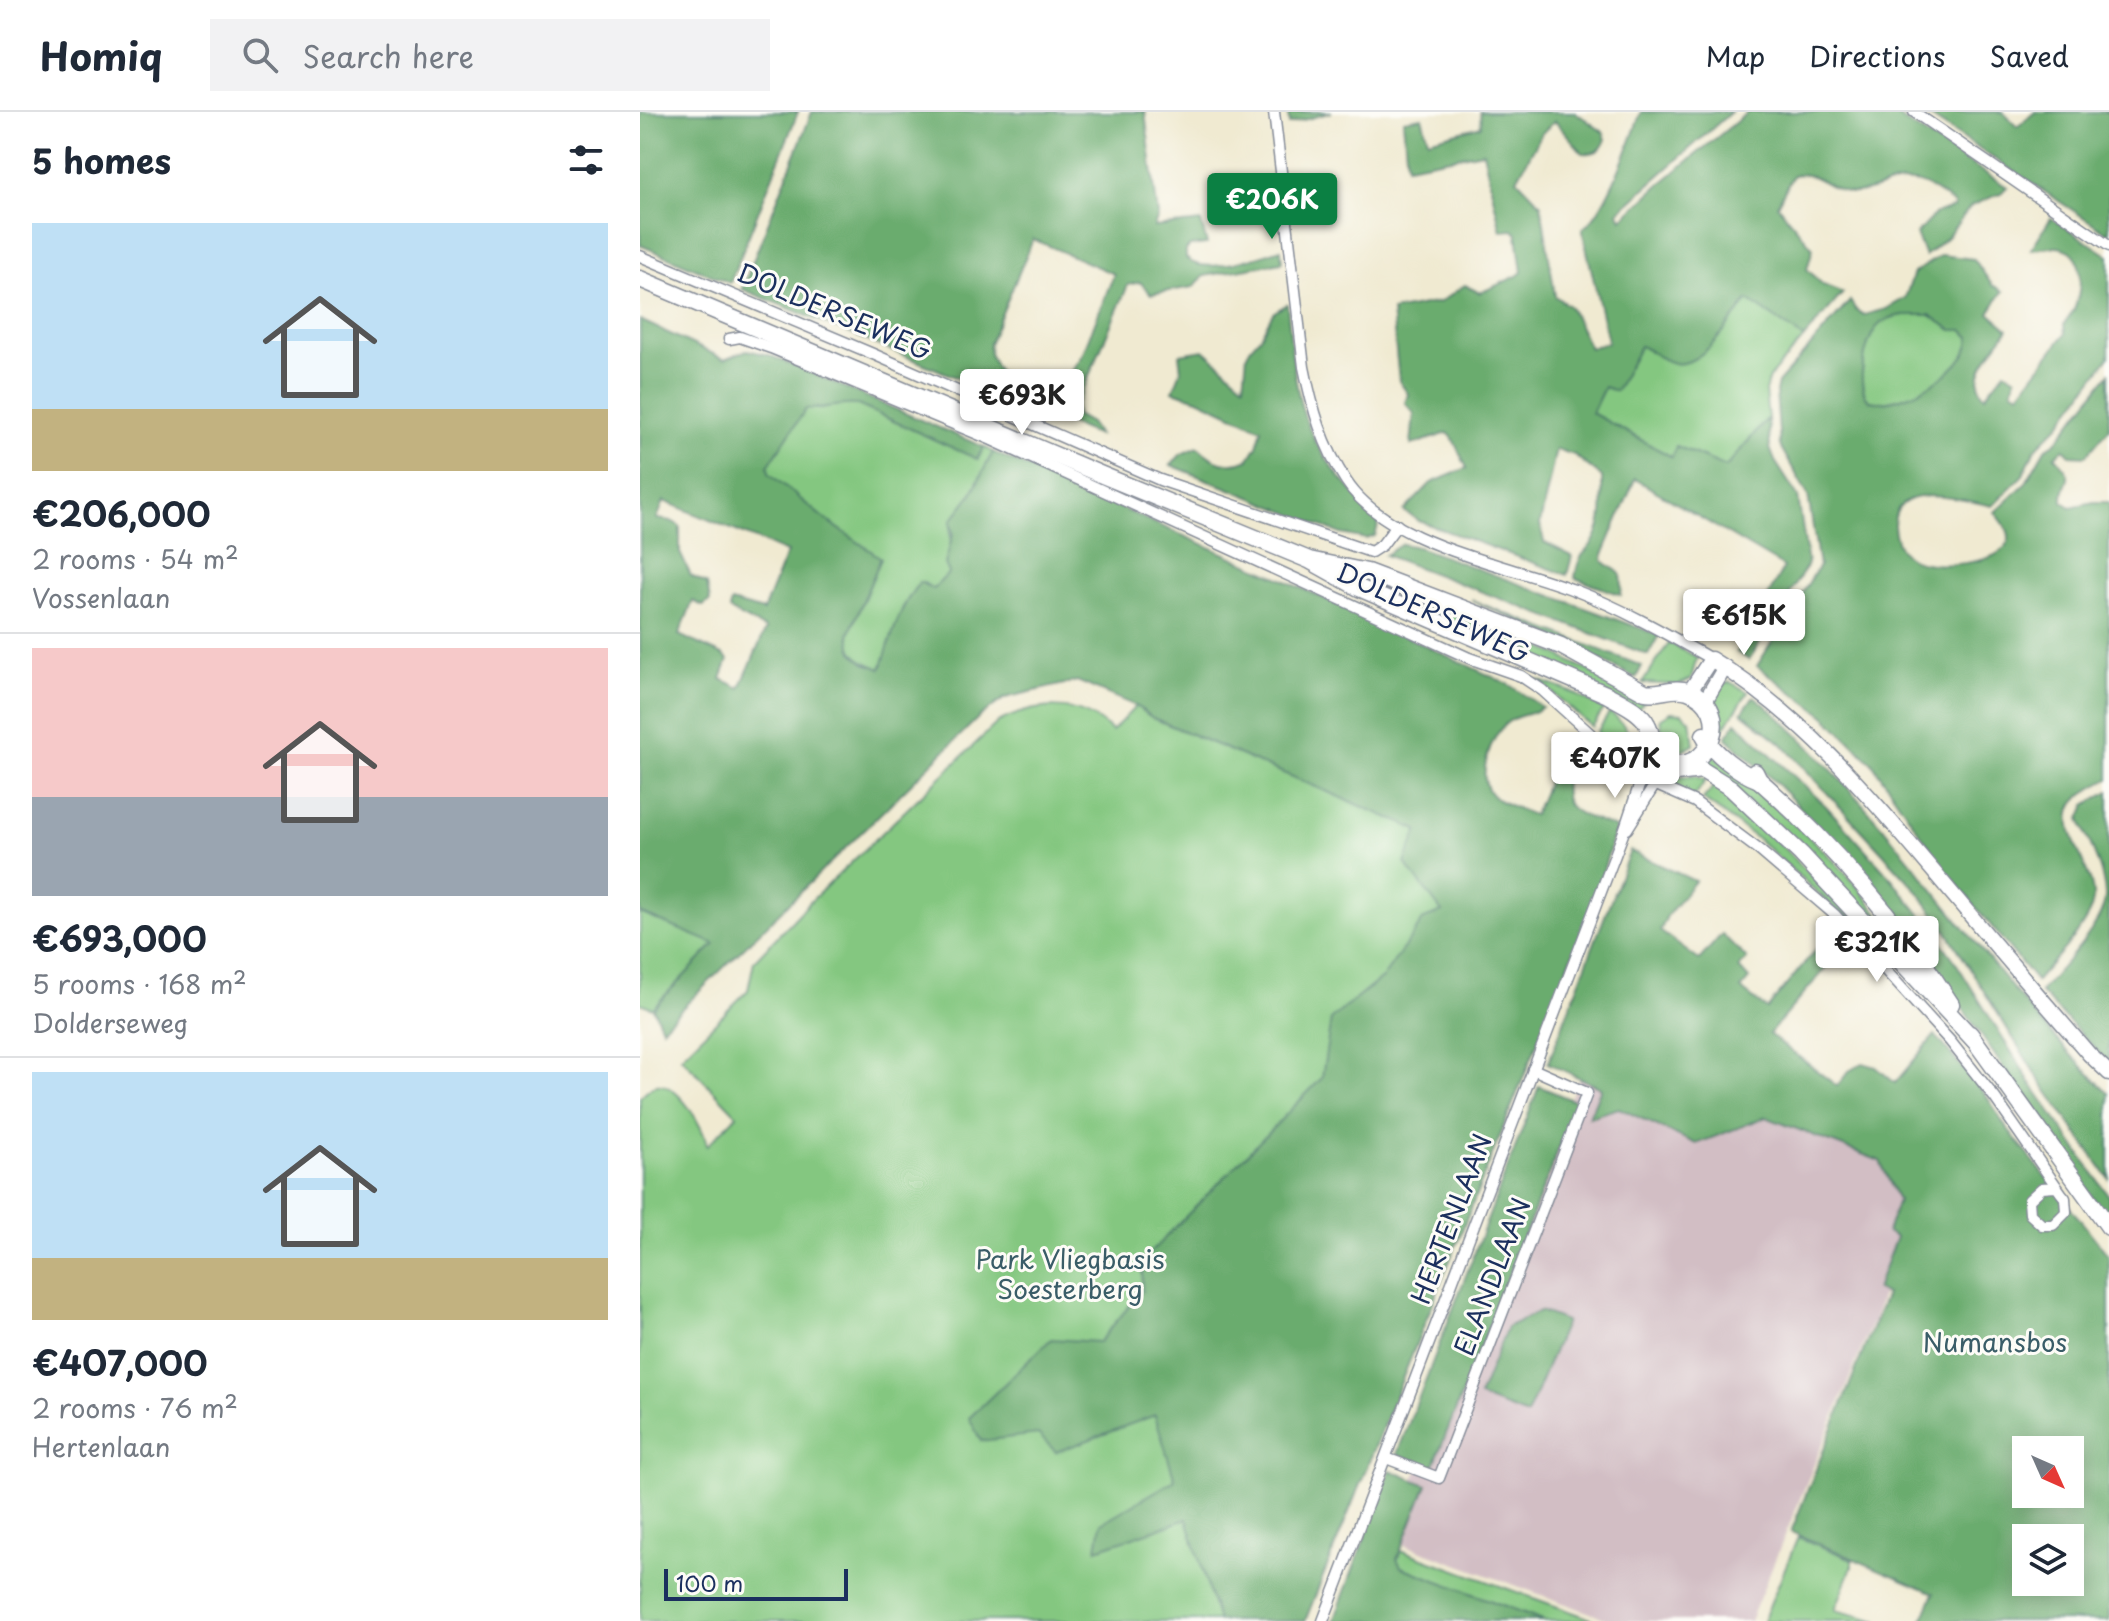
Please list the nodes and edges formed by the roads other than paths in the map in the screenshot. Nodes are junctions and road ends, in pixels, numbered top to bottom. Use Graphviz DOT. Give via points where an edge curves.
graph roads {
  1 [pos="1274,112"];
  2 [pos="1914,112"];
  3 [pos="2109,246"];
  4 [pos="640,256"];
  5 [pos="640,279"];
  6 [pos="729,339"];
  7 [pos="1397,525"];
  8 [pos="1309,560"];
  9 [pos="1711,659"];
  10 [pos="1725,667"];
  11 [pos="1686,695"];
  12 [pos="1705,701"];
  13 [pos="1642,723"];
  14 [pos="1712,739"];
  15 [pos="1648,759"];
  16 [pos="1662,772"];
  17 [pos="1640,777"];
  18 [pos="1623,834"];
  19 [pos="1974,1040"];
  20 [pos="1533,1069"];
  21 [pos="2109,1073"];
  22 [pos="2055,1187"];
  23 [pos="2109,1227"];
  24 [pos="1386,1458"];
  25 [pos="1323,1621"];
  1 -- 7 [label="street" via="1311,403 1347,483"];
  2 -- 3 [label="street"];
  4 -- 7 [label="street, DOLDERSEWEG" via="1160,480 1371,552"];
  5 -- 8 [label="main road, DOLDERSEWEG"];
  6 -- 17 [label="street, DOLDERSEWEG" via="740,337 771,348 992,440 1469,658 1521,676"];
  7 -- 9 [label="street" via="1576,591"];
  8 -- 11 [label="main road, DOLDERSEWEG" via="1367,572 1561,646 1645,692"];
  8 -- 13 [label="main road, DOLDERSEWEG" via="1359,588 1593,691"];
  9 -- 10 [label="main road"];
  9 -- 11 [label="main road"];
  10 -- 12 [label="main road"];
  10 -- 21 [label="main road" via="1818,741"];
  11 -- 12 [label="main road"];
  11 -- 13 [label="main road" via="1660,703"];
  11 -- 14 [label="main road" via="1701,714 1705,737"];
  12 -- 14 [label="main road" via="1714,718"];
  13 -- 15 [label="main road" via="1642,749"];
  13 -- 16 [label="main road" via="1649,729"];
  14 -- 16 [label="main road" via="1690,761"];
  14 -- 19 [label="main road" via="1754,771 1859,880 1929,970"];
  15 -- 16 [label="main road"];
  15 -- 17 [label="street, HERTENLAAN"];
  16 -- 17 [label="street, DOLDERSEWEG"];
  16 -- 18 [label="street, HERTENLAAN"];
  16 -- 19 [label="main road" via="1702,770 1714,776 1801,854"];
  16 -- 22 [label="street, DOLDERSEWEG" via="1835,915 1950,1041"];
  17 -- 18 [label="street, HERTENLAAN"];
  18 -- 20 [label="street, HERTENLAAN"];
  19 -- 23 [label="main road"];
  20 -- 24 [label="street, HERTENLAAN"];
  20 -- 24 [label="street, ELANDLAAN" via="1587,1093 1439,1478"];
  24 -- 25 [label="street, HERTENLAAN"];
}
